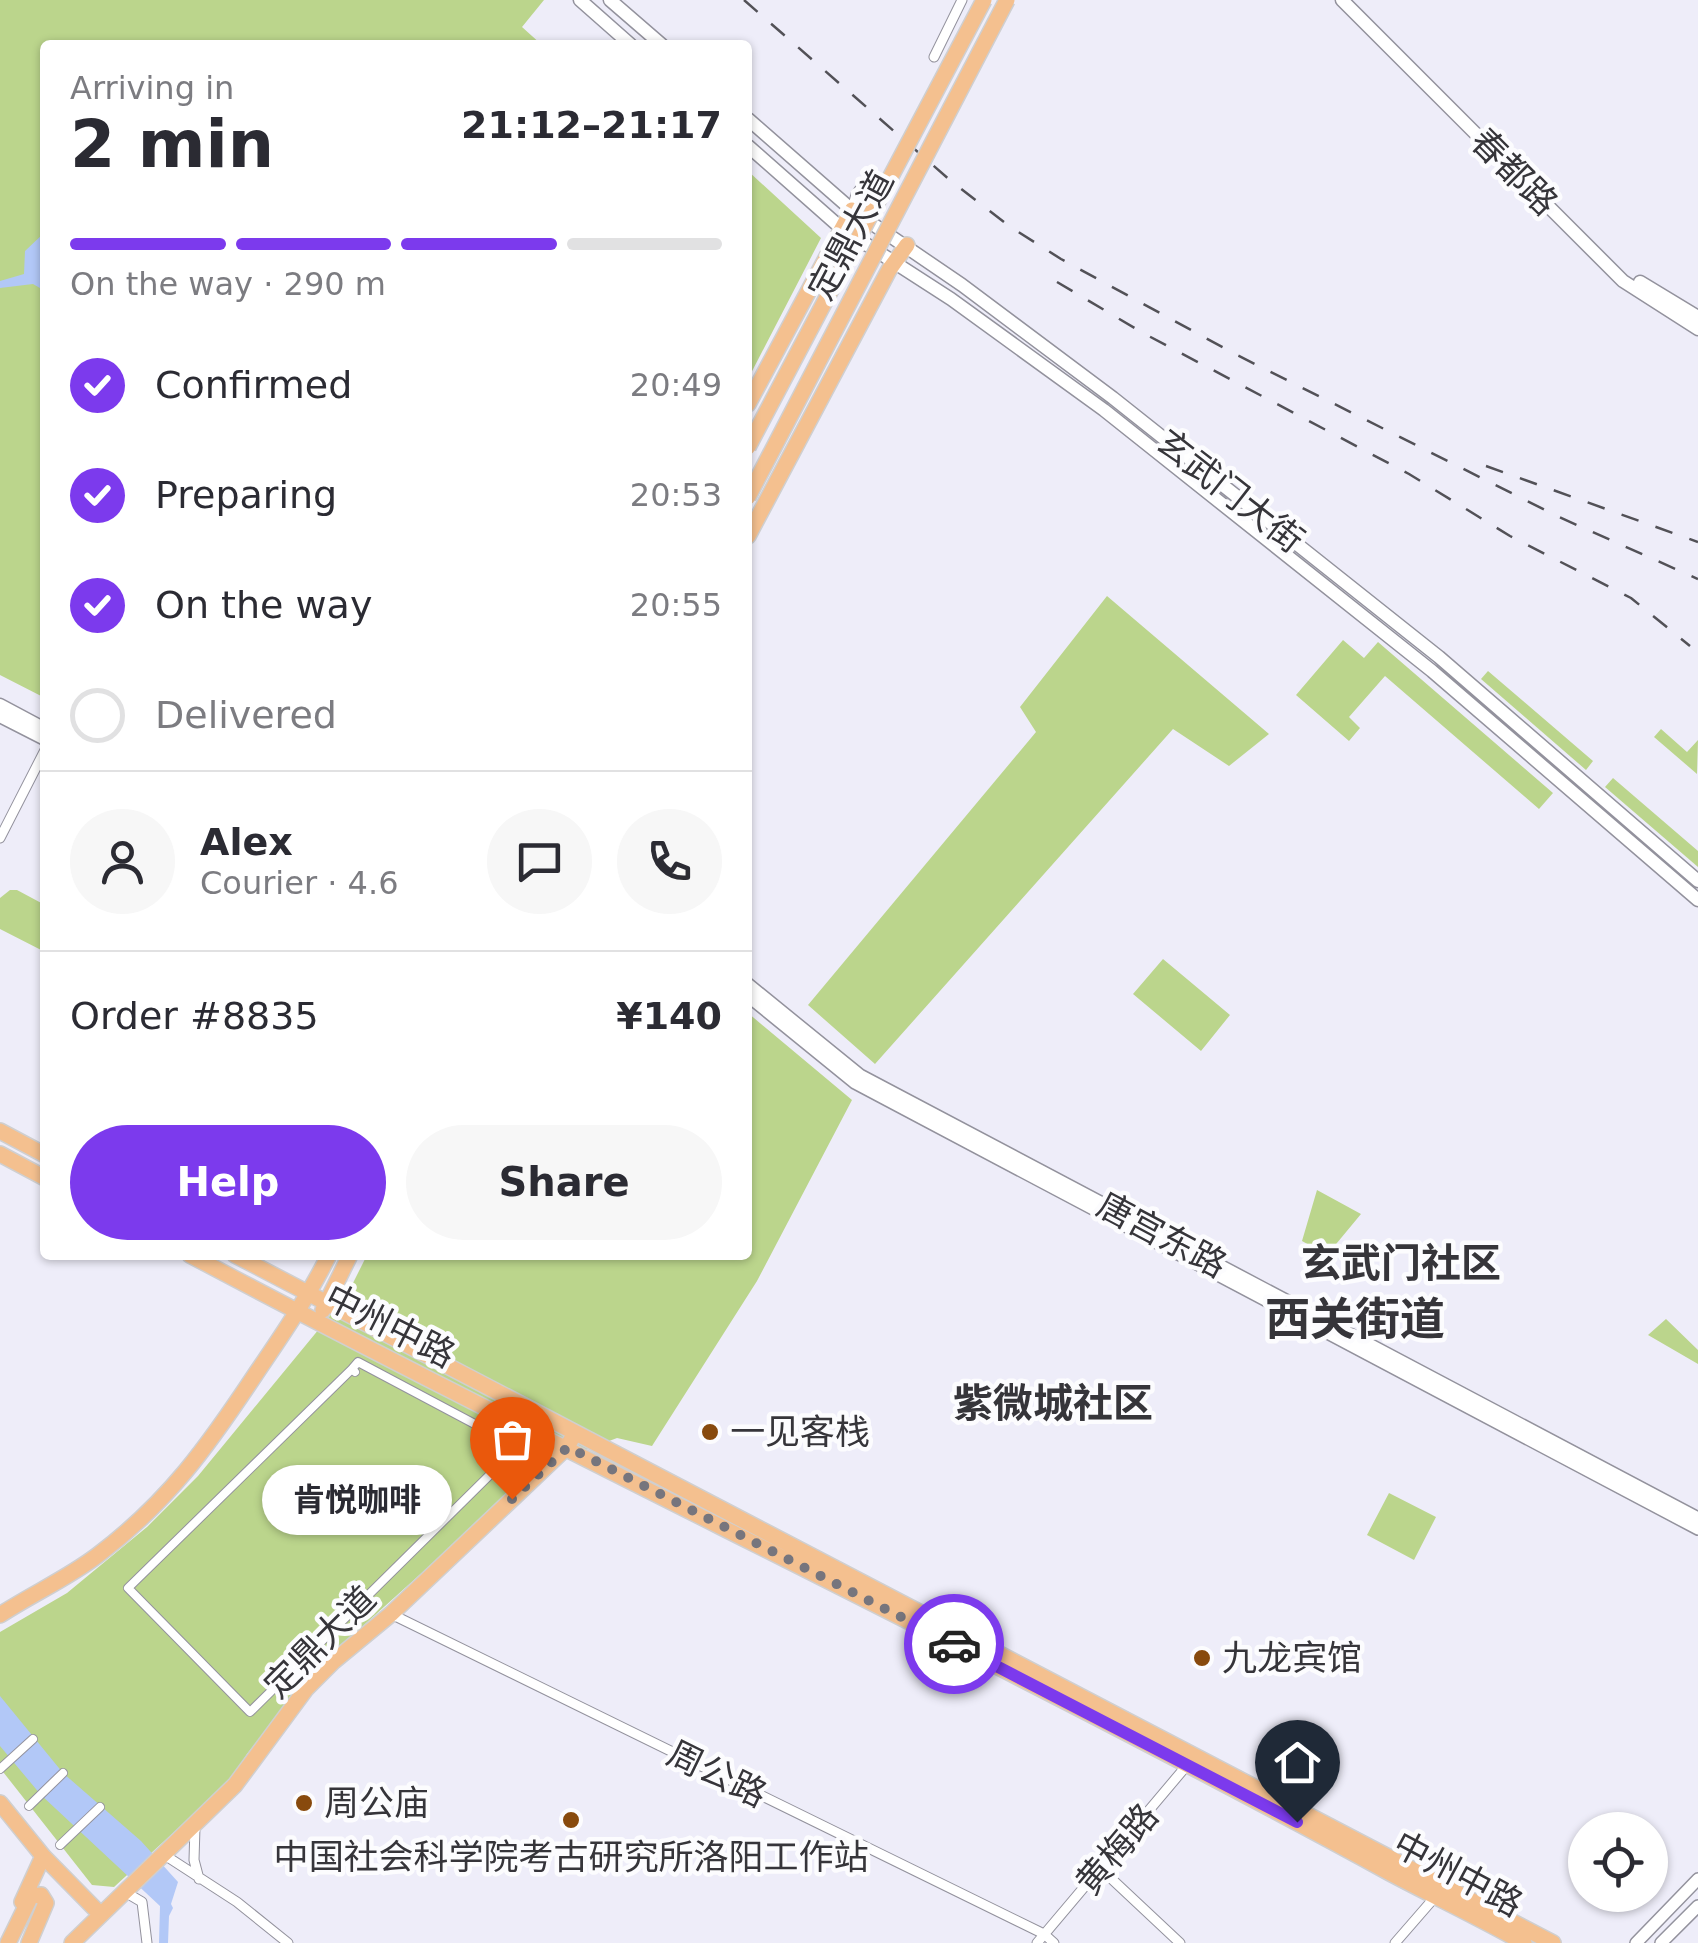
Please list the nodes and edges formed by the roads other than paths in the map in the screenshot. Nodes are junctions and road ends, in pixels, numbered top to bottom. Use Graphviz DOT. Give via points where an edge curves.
graph roads {
  1 [pos="580,0"];
  2 [pos="610,0"];
  3 [pos="962,0"];
  4 [pos="984,0"];
  5 [pos="1008,0"];
  6 [pos="1342,0"];
  7 [pos="1353,0"];
  8 [pos="625,40"];
  9 [pos="656,40"];
  10 [pos="934,58"];
  11 [pos="752,122"];
  12 [pos="752,150"];
  13 [pos="867,180"];
  14 [pos="852,210"];
  15 [pos="841,228"];
  16 [pos="907,245"];
  17 [pos="894,261"];
  18 [pos="1698,317"];
  19 [pos="1698,329"];
  20 [pos="752,396"];
  21 [pos="752,440"];
  22 [pos="752,450"];
  23 [pos="784,467"];
  24 [pos="752,490"];
  25 [pos="752,528"];
  26 [pos="0,709"];
  27 [pos="40,727"];
  28 [pos="40,737"];
  29 [pos="40,760"];
  30 [pos="0,838"];
  31 [pos="1698,881"];
  32 [pos="1698,900"];
  33 [pos="752,987"];
  34 [pos="752,999"];
  35 [pos="0,1131"];
  36 [pos="40,1152"];
  37 [pos="0,1154"];
  38 [pos="40,1175"];
  39 [pos="199,1260"];
  40 [pos="245,1260"];
  41 [pos="327,1260"];
  42 [pos="348,1260"];
  43 [pos="310,1294"];
  44 [pos="326,1303"];
  45 [pos="298,1312"];
  46 [pos="316,1322"];
  47 [pos="353,1370"];
  48 [pos="571,1440"];
  49 [pos="1698,1518"];
  50 [pos="1698,1529"];
  51 [pos="0,1614"];
  52 [pos="391,1614"];
  53 [pos="33,1739"];
  54 [pos="1192,1760"];
  55 [pos="0,1768"];
  56 [pos="63,1774"];
  57 [pos="0,1802"];
  58 [pos="30,1806"];
  59 [pos="100,1807"];
  60 [pos="195,1823"];
  61 [pos="60,1845"];
  62 [pos="43,1856"];
  63 [pos="162,1856"];
  64 [pos="1100,1868"];
  65 [pos="200,1879"];
  66 [pos="1698,1879"];
  67 [pos="130,1888"];
  68 [pos="1435,1896"];
  69 [pos="1698,1906"];
  70 [pos="100,1914"];
  71 [pos="1041,1939"];
  72 [pos="6,1943"];
  73 [pos="28,1943"];
  74 [pos="72,1943"];
  75 [pos="147,1943"];
  76 [pos="288,1943"];
  77 [pos="1054,1943"];
  78 [pos="1180,1943"];
  79 [pos="1395,1943"];
  80 [pos="1524,1943"];
  81 [pos="1553,1943"];
  82 [pos="1636,1943"];
  83 [pos="1661,1943"];
  1 -- 8 [label="main road"];
  2 -- 9 [label="main road"];
  3 -- 10 [label="street"];
  4 -- 21 [label="main road, 定鼎大道, bridge"];
  5 -- 24 [label="main road, 定鼎大道, bridge"];
  6 -- 19 [label="main road, 春都路" via="1622,281"];
  7 -- 18 [label="main road, 春都路" via="1628,275"];
  11 -- 14 [label="main road, 玄武门大街"];
  12 -- 15 [label="main road, 玄武门大街"];
  13 -- 14 [label="street"];
  14 -- 15 [label="main road"];
  14 -- 16 [label="main road, 玄武门大街"];
  15 -- 17 [label="main road, 玄武门大街"];
  15 -- 20 [label="main road"];
  16 -- 17 [label="main road"];
  16 -- 31 [label="main road, 玄武门大街" via="1440,657"];
  17 -- 23 [label="main road"];
  17 -- 32 [label="main road, 玄武门大街" via="1104,410 1432,672"];
  22 -- 23 [label="main road"];
  23 -- 25 [label="main road"];
  26 -- 27 [label="main road"];
  26 -- 28 [label="main road"];
  29 -- 30 [label="street"];
  33 -- 49 [label="street, 唐宫东路" via="860,1075"];
  34 -- 50 [label="street, 唐宫东路" via="854,1083"];
  35 -- 36 [label="main road"];
  37 -- 38 [label="main road"];
  39 -- 45 [label="main road, 中州中路"];
  40 -- 43 [label="main road, 中州中路"];
  41 -- 43 [label="main road"];
  42 -- 44 [label="main road"];
  43 -- 44 [label="main road, 中州中路"];
  43 -- 45 [label="main road"];
  44 -- 46 [label="main road"];
  44 -- 48 [label="main road, 中州中路"];
  45 -- 46 [label="main road, 中州中路"];
  45 -- 51 [label="main road" via="169,1494 94,1558"];
  46 -- 48 [label="main road, 中州中路"];
  47 -- 47 [label="street" via="358,1362 518,1446 250,1712 128,1588"];
  48 -- 52 [label="main road, 定鼎大道"];
  48 -- 54 [label="main road, 中州中路"];
  52 -- 60 [label="main road, 定鼎大道" via="306,1689 236,1785"];
  52 -- 71 [label="street, 周公路"];
  53 -- 55 [label="street"];
  54 -- 64 [label="street, 黄梅路"];
  54 -- 68 [label="main road, 中州中路"];
  54 -- 81 [label="main road, 中州中路"];
  56 -- 58 [label="street"];
  57 -- 62 [label="main road"];
  59 -- 61 [label="street"];
  60 -- 63 [label="main road, 定鼎大道"];
  60 -- 65 [label="street"];
  62 -- 70 [label="main road"];
  62 -- 72 [label="main road"];
  63 -- 65 [label="street"];
  63 -- 67 [label="main road, 定鼎大道"];
  64 -- 71 [label="street, 黄梅路"];
  64 -- 78 [label="street"];
  65 -- 76 [label="street"];
  66 -- 82 [label="street"];
  67 -- 70 [label="main road, 定鼎大道"];
  67 -- 75 [label="street" via="142,1902"];
  68 -- 79 [label="street"];
  68 -- 80 [label="main road, 中州中路"];
  69 -- 83 [label="street"];
  70 -- 74 [label="main road, 定鼎大道"];
  71 -- 77 [label="street, 周公路"];
  72 -- 73 [label="main road" via="32,1896 41,1894 44,1911"];
}
